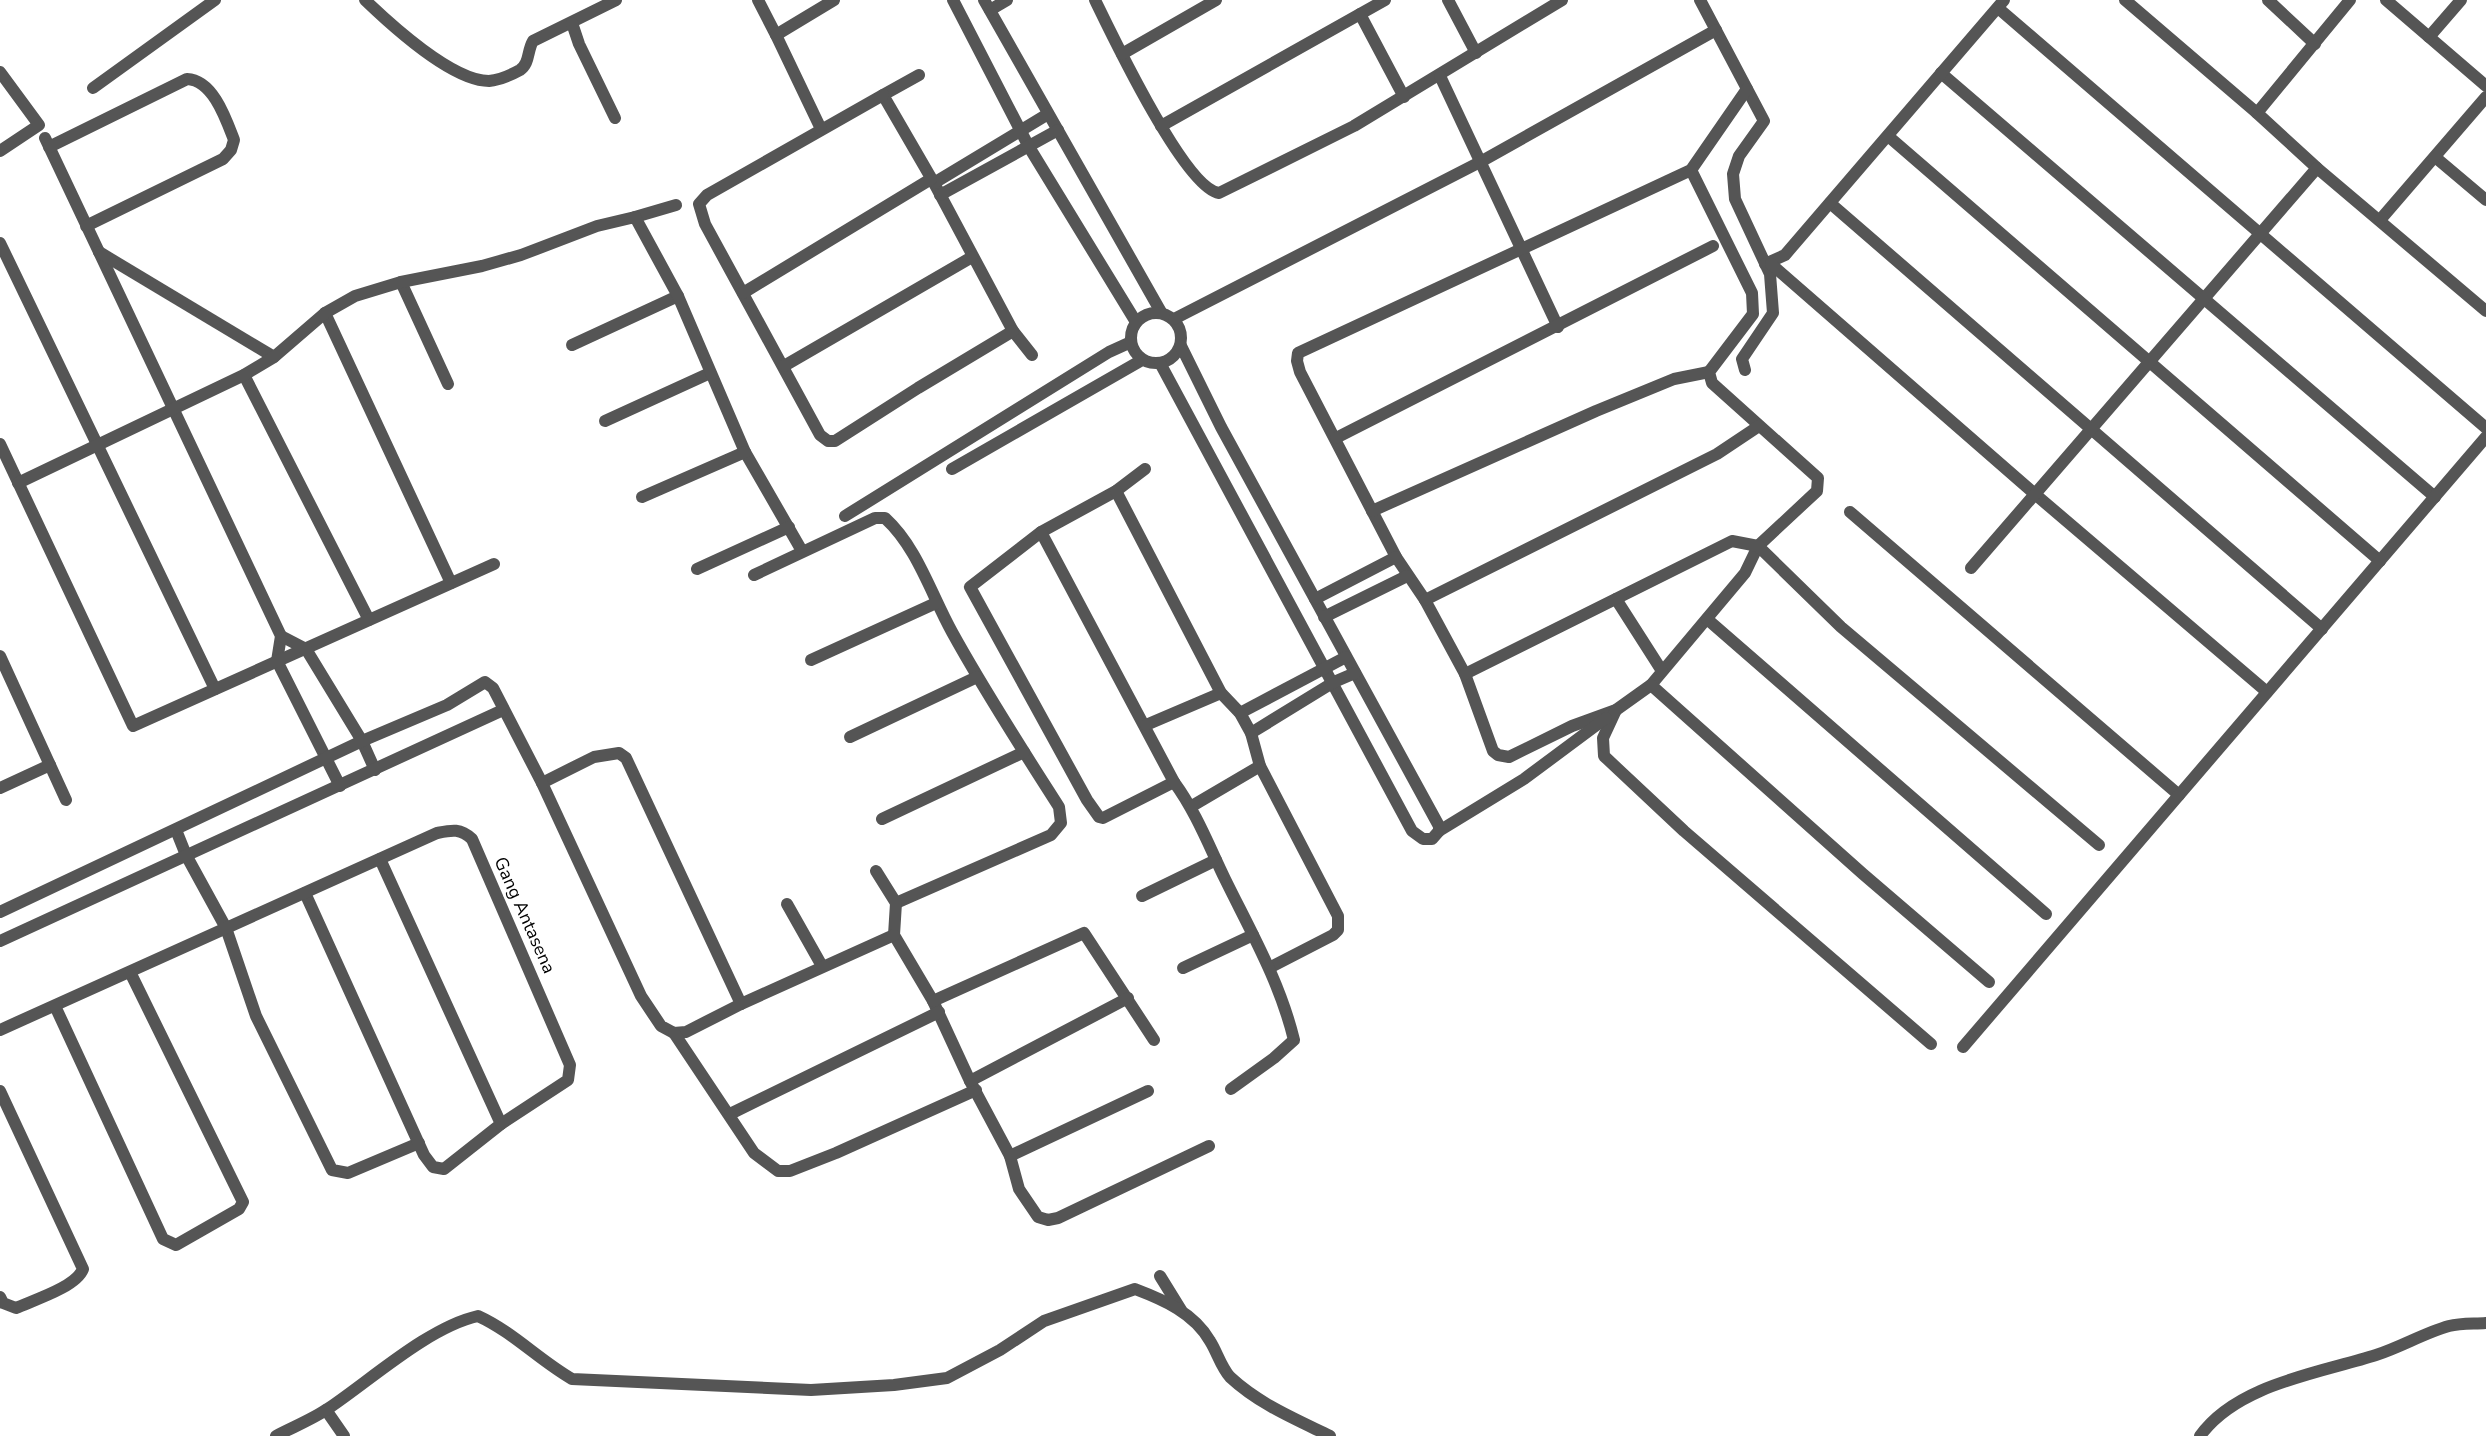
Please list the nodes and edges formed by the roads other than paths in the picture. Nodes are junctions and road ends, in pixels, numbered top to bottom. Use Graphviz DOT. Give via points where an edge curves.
graph roads {
  1 [pos="215,0"];
  2 [pos="365,0"];
  3 [pos="616,0"];
  4 [pos="758,0"];
  5 [pos="834,0"];
  6 [pos="953,0"];
  7 [pos="1007,0"];
  8 [pos="1095,0"];
  9 [pos="1216,0"];
  10 [pos="1385,0"];
  11 [pos="1448,0"];
  12 [pos="1562,0"];
  13 [pos="1700,0"];
  14 [pos="2125,0"];
  15 [pos="2268,0"];
  16 [pos="2350,0"];
  17 [pos="2386,0"];
  18 [pos="2461,0"];
  19 [pos="2001,4"];
  20 [pos="987,5"];
  21 [pos="1360,14"];
  22 [pos="572,23"];
  23 [pos="1716,30"];
  24 [pos="776,34"];
  25 [pos="2429,37"];
  26 [pos="2315,44"];
  27 [pos="1476,53"];
  28 [pos="1122,54"];
  29 [pos="0,72"];
  30 [pos="1941,73"];
  31 [pos="920,75"];
  32 [pos="1440,75"];
  33 [pos="2486,86"];
  34 [pos="93,88"];
  35 [pos="1747,88"];
  36 [pos="883,95"];
  37 [pos="1404,97"];
  38 [pos="2486,97"];
  39 [pos="2257,113"];
  40 [pos="1048,114"];
  41 [pos="615,118"];
  42 [pos="1161,126"];
  43 [pos="821,129"];
  44 [pos="1020,129"];
  45 [pos="1058,130"];
  46 [pos="1888,136"];
  47 [pos="1029,147"];
  48 [pos="0,151"];
  49 [pos="2435,157"];
  50 [pos="1482,161"];
  51 [pos="2317,168"];
  52 [pos="1691,170"];
  53 [pos="933,181"];
  54 [pos="940,195"];
  55 [pos="2486,200"];
  56 [pos="1830,203"];
  57 [pos="676,205"];
  58 [pos="636,217"];
  59 [pos="2380,220"];
  60 [pos="86,226"];
  61 [pos="2259,235"];
  62 [pos="0,243"];
  63 [pos="1713,246"];
  64 [pos="1522,250"];
  65 [pos="98,251"];
  66 [pos="972,257"];
  67 [pos="1768,264"];
  68 [pos="401,282"];
  69 [pos="743,293"];
  70 [pos="678,297"];
  71 [pos="2204,298"];
  72 [pos="2486,311"];
  73 [pos="1161,312"];
  74 [pos="325,313"];
  75 [pos="1174,319"];
  76 [pos="1136,322"];
  77 [pos="1558,327"];
  78 [pos="1013,331"];
  79 [pos="1131,342"];
  80 [pos="572,345"];
  81 [pos="1181,346"];
  82 [pos="1032,355"];
  83 [pos="274,357"];
  84 [pos="1142,360"];
  85 [pos="1160,363"];
  86 [pos="2148,363"];
  87 [pos="784,366"];
  88 [pos="1745,370"];
  89 [pos="1708,372"];
  90 [pos="710,373"];
  91 [pos="244,375"];
  92 [pos="448,384"];
  93 [pos="172,407"];
  94 [pos="605,421"];
  95 [pos="1759,426"];
  96 [pos="2486,428"];
  97 [pos="2090,429"];
  98 [pos="2486,437"];
  99 [pos="1336,438"];
  100 [pos="96,443"];
  101 [pos="0,444"];
  102 [pos="745,452"];
  103 [pos="952,469"];
  104 [pos="1145,469"];
  105 [pos="18,483"];
  106 [pos="1116,491"];
  107 [pos="2034,494"];
  108 [pos="642,497"];
  109 [pos="2434,497"];
  110 [pos="1372,511"];
  111 [pos="1850,512"];
  112 [pos="845,516"];
  113 [pos="789,527"];
  114 [pos="1041,532"];
  115 [pos="1758,546"];
  116 [pos="802,552"];
  117 [pos="1396,558"];
  118 [pos="2380,561"];
  119 [pos="494,564"];
  120 [pos="1971,568"];
  121 [pos="697,569"];
  122 [pos="754,575"];
  123 [pos="1407,576"];
  124 [pos="451,583"];
  125 [pos="1315,599"];
  126 [pos="1616,599"];
  127 [pos="1425,600"];
  128 [pos="936,603"];
  129 [pos="1324,617"];
  130 [pos="1707,619"];
  131 [pos="369,620"];
  132 [pos="2322,629"];
  133 [pos="281,636"];
  134 [pos="306,649"];
  135 [pos="0,656"];
  136 [pos="1346,657"];
  137 [pos="811,660"];
  138 [pos="277,661"];
  139 [pos="1325,666"];
  140 [pos="1662,671"];
  141 [pos="1355,673"];
  142 [pos="1465,674"];
  143 [pos="977,677"];
  144 [pos="1334,682"];
  145 [pos="1652,684"];
  146 [pos="215,689"];
  147 [pos="2267,692"];
  148 [pos="1221,693"];
  149 [pos="503,710"];
  150 [pos="1616,710"];
  151 [pos="1240,713"];
  152 [pos="1146,725"];
  153 [pos="1251,733"];
  154 [pos="849,737"];
  155 [pos="362,741"];
  156 [pos="1024,752"];
  157 [pos="327,758"];
  158 [pos="50,765"];
  159 [pos="1260,766"];
  160 [pos="375,770"];
  161 [pos="1174,782"];
  162 [pos="542,783"];
  163 [pos="340,786"];
  164 [pos="0,788"];
  165 [pos="2179,795"];
  166 [pos="66,800"];
  167 [pos="1192,806"];
  168 [pos="882,819"];
  169 [pos="176,830"];
  170 [pos="1439,831"];
  171 [pos="2099,845"];
  172 [pos="186,855"];
  173 [pos="380,859"];
  174 [pos="1216,860"];
  175 [pos="876,871"];
  176 [pos="305,893"];
  177 [pos="1142,896"];
  178 [pos="896,903"];
  179 [pos="787,904"];
  180 [pos="0,912"];
  181 [pos="2046,914"];
  182 [pos="226,928"];
  183 [pos="894,935"];
  184 [pos="1253,935"];
  185 [pos="0,941"];
  186 [pos="822,966"];
  187 [pos="1271,967"];
  188 [pos="1183,968"];
  189 [pos="130,972"];
  190 [pos="1989,982"];
  191 [pos="1128,998"];
  192 [pos="741,1004"];
  193 [pos="55,1006"];
  194 [pos="936,1006"];
  195 [pos="0,1030"];
  196 [pos="674,1033"];
  197 [pos="1154,1040"];
  198 [pos="1931,1044"];
  199 [pos="1963,1047"];
  200 [pos="973,1085"];
  201 [pos="1230,1089"];
  202 [pos="0,1091"];
  203 [pos="1148,1092"];
  204 [pos="730,1114"];
  205 [pos="501,1124"];
  206 [pos="419,1143"];
  207 [pos="1209,1146"];
  208 [pos="1010,1156"];
  209 [pos="1160,1276"];
  210 [pos="0,1298"];
  211 [pos="1181,1310"];
  212 [pos="2486,1323"];
  213 [pos="326,1410"];
  214 [pos="276,1436"];
  215 [pos="344,1436"];
  216 [pos="1330,1436"];
  217 [pos="2200,1436"];
  1 -- 34 [label="street"];
  2 -- 22 [label="street" via="424,50 482,80 506,77 520,69 533,41"];
  3 -- 22 [label="street"];
  4 -- 24 [label="street"];
  5 -- 24 [label="street"];
  6 -- 44 [label="street"];
  7 -- 20 [label="street"];
  8 -- 28 [label="street"];
  9 -- 28 [label="street"];
  10 -- 21 [label="street"];
  11 -- 27 [label="street"];
  12 -- 27 [label="street"];
  13 -- 23 [label="street"];
  14 -- 39 [label="street"];
  15 -- 26 [label="street"];
  16 -- 26 [label="street"];
  17 -- 25 [label="street"];
  18 -- 25 [label="street"];
  19 -- 30 [label="street"];
  19 -- 61 [label="street"];
  20 -- 40 [label="street"];
  21 -- 37 [label="street"];
  21 -- 42 [label="street"];
  22 -- 41 [label="street"];
  23 -- 35 [label="street"];
  23 -- 50 [label="street"];
  24 -- 43 [label="street"];
  25 -- 33 [label="street"];
  26 -- 39 [label="street"];
  27 -- 32 [label="street"];
  28 -- 42 [label="street"];
  29 -- 48 [label="street" via="39,125"];
  30 -- 46 [label="street"];
  30 -- 71 [label="street"];
  31 -- 36 [label="street"];
  32 -- 37 [label="street"];
  32 -- 50 [label="street"];
  35 -- 52 [label="street"];
  35 -- 67 [label="street" via="1764,121 1739,156 1733,174 1735,198"];
  36 -- 43 [label="street"];
  36 -- 53 [label="street"];
  37 -- 42 [label="street" via="1218,193 1200,183"];
  38 -- 49 [label="street"];
  39 -- 51 [label="street"];
  40 -- 44 [label="street"];
  40 -- 45 [label="street"];
  43 -- 69 [label="street" via="707,195 699,204 698,211"];
  44 -- 47 [label="street"];
  44 -- 53 [label="street"];
  45 -- 47 [label="street"];
  45 -- 73 [label="street"];
  46 -- 56 [label="street"];
  46 -- 86 [label="street"];
  47 -- 54 [label="street"];
  47 -- 76 [label="street"];
  49 -- 55 [label="street"];
  49 -- 59 [label="street"];
  50 -- 64 [label="street"];
  50 -- 75 [label="street"];
  51 -- 59 [label="street"];
  51 -- 61 [label="street"];
  52 -- 64 [label="street"];
  52 -- 89 [label="street" via="1752,293 1753,314"];
  53 -- 54 [label="street"];
  53 -- 69 [label="street"];
  54 -- 66 [label="street"];
  56 -- 67 [label="street" via="1785,255"];
  56 -- 97 [label="street"];
  57 -- 58 [label="street"];
  58 -- 68 [label="street" via="597,226 482,266"];
  58 -- 70 [label="street"];
  59 -- 72 [label="street"];
  60 -- 60 [label="street" via="223,159 234,140 225,117 202,83 187,78 47,143"];
  60 -- 65 [label="street"];
  61 -- 71 [label="street"];
  61 -- 96 [label="street"];
  62 -- 100 [label="street"];
  63 -- 77 [label="street"];
  64 -- 77 [label="street"];
  64 -- 99 [label="street" via="1298,353 1300,372"];
  65 -- 83 [label="street"];
  65 -- 93 [label="street"];
  66 -- 78 [label="street"];
  66 -- 87 [label="street"];
  67 -- 88 [label="street" via="1773,313 1742,359"];
  67 -- 107 [label="street"];
  68 -- 74 [label="street" via="355,296"];
  68 -- 92 [label="street"];
  69 -- 87 [label="street"];
  70 -- 80 [label="street"];
  70 -- 90 [label="street"];
  71 -- 86 [label="street"];
  71 -- 109 [label="street"];
  73 -- 75 [label="street"];
  73 -- 76 [label="street" via="1147,313"];
  74 -- 83 [label="street"];
  74 -- 124 [label="street"];
  75 -- 81 [label="street" via="1181,332"];
  76 -- 79 [label="street"];
  77 -- 99 [label="street"];
  78 -- 82 [label="street"];
  78 -- 87 [label="street" via="835,441 820,435"];
  79 -- 84 [label="street"];
  79 -- 112 [label="street"];
  81 -- 85 [label="street" via="1173,357"];
  81 -- 125 [label="street"];
  83 -- 91 [label="street"];
  84 -- 85 [label="street"];
  84 -- 103 [label="street"];
  85 -- 139 [label="street" via="1193,430"];
  86 -- 97 [label="street"];
  86 -- 118 [label="street"];
  89 -- 95 [label="street" via="1712,383"];
  89 -- 110 [label="street" via="1674,380 1596,411"];
  90 -- 94 [label="street"];
  90 -- 102 [label="street"];
  91 -- 93 [label="street"];
  91 -- 131 [label="street"];
  93 -- 100 [label="street"];
  93 -- 133 [label="street"];
  95 -- 115 [label="street" via="1818,478 1820,485"];
  95 -- 127 [label="street" via="1717,454"];
  97 -- 107 [label="street"];
  97 -- 132 [label="street"];
  98 -- 109 [label="street"];
  99 -- 110 [label="street"];
  100 -- 105 [label="street"];
  100 -- 146 [label="street"];
  101 -- 105 [label="street"];
  102 -- 108 [label="street"];
  102 -- 113 [label="street"];
  104 -- 106 [label="street"];
  105 -- 146 [label="street" via="133,726"];
  106 -- 114 [label="street"];
  106 -- 148 [label="street"];
  107 -- 120 [label="street"];
  107 -- 147 [label="street"];
  109 -- 118 [label="street"];
  110 -- 117 [label="street"];
  111 -- 165 [label="street"];
  113 -- 116 [label="street"];
  113 -- 121 [label="street"];
  114 -- 152 [label="street"];
  114 -- 161 [label="street" via="970,586 1099,817"];
  115 -- 126 [label="street" via="1732,541"];
  115 -- 130 [label="street" via="1745,573"];
  115 -- 171 [label="street" via="1841,627"];
  116 -- 122 [label="street"];
  116 -- 128 [label="street" via="875,518 885,518 911,549"];
  117 -- 123 [label="street"];
  117 -- 125 [label="street"];
  118 -- 132 [label="street"];
  119 -- 124 [label="street"];
  123 -- 127 [label="street"];
  123 -- 129 [label="street"];
  124 -- 131 [label="street"];
  125 -- 129 [label="street"];
  126 -- 140 [label="street"];
  126 -- 142 [label="street"];
  127 -- 142 [label="street"];
  128 -- 137 [label="street"];
  128 -- 143 [label="street"];
  129 -- 136 [label="street"];
  130 -- 140 [label="street"];
  130 -- 181 [label="street"];
  131 -- 134 [label="street"];
  132 -- 147 [label="street"];
  133 -- 134 [label="street"];
  133 -- 138 [label="street"];
  134 -- 138 [label="street"];
  134 -- 155 [label="street"];
  135 -- 158 [label="street"];
  136 -- 139 [label="street"];
  136 -- 141 [label="street"];
  138 -- 146 [label="street"];
  138 -- 157 [label="street"];
  139 -- 144 [label="street"];
  139 -- 151 [label="street"];
  140 -- 145 [label="street"];
  141 -- 144 [label="street"];
  141 -- 170 [label="street"];
  142 -- 150 [label="street" via="1493,751 1503,757"];
  143 -- 154 [label="street"];
  143 -- 156 [label="street"];
  144 -- 153 [label="street"];
  144 -- 170 [label="street" via="1412,831 1427,840"];
  145 -- 150 [label="street"];
  145 -- 190 [label="street"];
  147 -- 165 [label="street"];
  148 -- 151 [label="street"];
  148 -- 152 [label="street"];
  149 -- 155 [label="street" via="493,688 485,682 447,705"];
  149 -- 160 [label="street"];
  149 -- 162 [label="street"];
  150 -- 170 [label="street" via="1524,779"];
  150 -- 198 [label="street" via="1603,738 1604,756 1684,831"];
  151 -- 153 [label="street"];
  152 -- 161 [label="street"];
  153 -- 159 [label="street"];
  155 -- 157 [label="street"];
  155 -- 160 [label="street"];
  156 -- 168 [label="street"];
  156 -- 178 [label="street" via="1059,807 1059,828 1046,838"];
  157 -- 163 [label="street"];
  157 -- 169 [label="street"];
  158 -- 164 [label="street"];
  158 -- 166 [label="street"];
  159 -- 167 [label="street"];
  159 -- 187 [label="street" via="1340,920 1333,935"];
  160 -- 163 [label="street"];
  161 -- 167 [label="street"];
  162 -- 192 [label="street" via="603,754 619,753 626,758"];
  162 -- 196 [label="street" via="641,996 661,1026"];
  163 -- 172 [label="street"];
  165 -- 199 [label="street"];
  167 -- 174 [label="street"];
  169 -- 172 [label="street"];
  169 -- 180 [label="street"];
  172 -- 182 [label="street"];
  172 -- 185 [label="street"];
  173 -- 176 [label="street"];
  173 -- 205 [label="street"];
  173 -- 205 [label="street, Gang Antasena" via="453,829 472,839 570,1065 568,1080"];
  174 -- 177 [label="street"];
  174 -- 184 [label="street"];
  175 -- 178 [label="street"];
  176 -- 182 [label="street"];
  176 -- 206 [label="street"];
  178 -- 183 [label="street"];
  179 -- 186 [label="street"];
  182 -- 189 [label="street"];
  182 -- 206 [label="street" via="256,1016 333,1170 348,1173"];
  183 -- 186 [label="street"];
  183 -- 194 [label="street"];
  184 -- 187 [label="street"];
  184 -- 188 [label="street"];
  186 -- 192 [label="street"];
  187 -- 201 [label="street" via="1294,1040"];
  189 -- 193 [label="street"];
  189 -- 193 [label="street" via="243,1202 240,1209 176,1245 163,1239"];
  191 -- 194 [label="street" via="1084,933"];
  191 -- 197 [label="street"];
  191 -- 200 [label="street"];
  192 -- 196 [label="street" via="686,1032"];
  193 -- 195 [label="street"];
  194 -- 200 [label="street"];
  194 -- 204 [label="street"];
  196 -- 204 [label="street"];
  200 -- 204 [label="street" via="790,1171 778,1171 760,1159"];
  200 -- 208 [label="street"];
  202 -- 210 [label="street" via="83,1269 69,1284 16,1308"];
  203 -- 208 [label="street"];
  205 -- 206 [label="street, Gang Antasena" via="444,1169 428,1162"];
  207 -- 208 [label="street" via="1048,1220 1038,1217 1026,1203"];
  209 -- 211 [label="street"];
  211 -- 213 [label="street" via="1135,1288 1044,1321 947,1378 811,1390 572,1379 549,1366 514,1336 478,1316 458,1320"];
  211 -- 216 [label="street" via="1204,1331 1234,1381 1275,1410"];
  212 -- 217 [label="street" via="2451,1326 2382,1353 2278,1384 2237,1404"];
  213 -- 214 [label="street"];
  213 -- 215 [label="street"];
}
